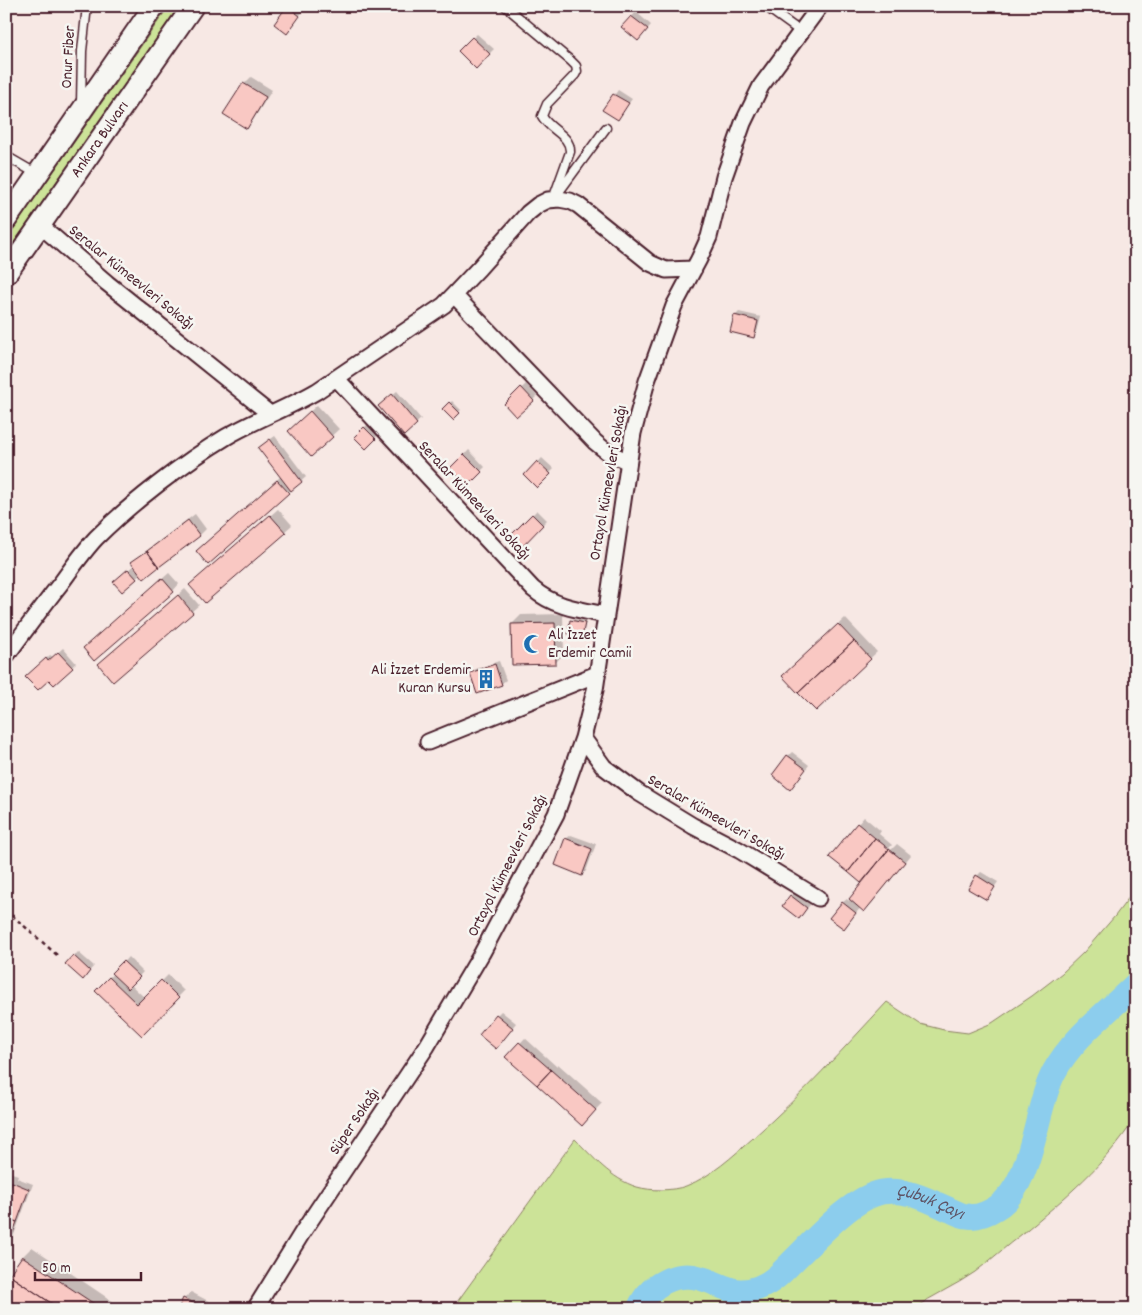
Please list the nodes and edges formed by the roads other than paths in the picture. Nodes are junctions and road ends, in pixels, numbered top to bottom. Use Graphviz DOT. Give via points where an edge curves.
graph roads {
  1 [pos="87,6"];
  2 [pos="154,6"];
  3 [pos="193,6"];
  4 [pos="505,6"];
  5 [pos="765,6"];
  6 [pos="820,6"];
  7 [pos="801,32"];
  8 [pos="81,110"];
  9 [pos="606,128"];
  10 [pos="6,156"];
  11 [pos="38,175"];
  12 [pos="553,200"];
  13 [pos="6,220"];
  14 [pos="41,226"];
  15 [pos="694,269"];
  16 [pos="6,274"];
  17 [pos="454,295"];
  18 [pos="336,378"];
  19 [pos="270,414"];
  20 [pos="628,462"];
  21 [pos="606,615"];
  22 [pos="6,656"];
  23 [pos="597,674"];
  24 [pos="583,738"];
  25 [pos="428,742"];
  26 [pos="818,898"];
  27 [pos="482,953"];
  28 [pos="255,1309"];
  1 -- 8 [label="lane, Onur Fiber"];
  2 -- 8 [label="main road, Ankara Bulvarı"];
  3 -- 14 [label="main road, Ankara Bulvarı"];
  4 -- 12 [label="lane" via="576,66 575,75 547,104 542,116 570,146"];
  5 -- 7 [label="lane"];
  6 -- 7 [label="street, Ortayol Kümeevleri Sokağı"];
  7 -- 15 [label="street, Ortayol Kümeevleri Sokağı" via="761,86 746,116 724,177 708,237"];
  8 -- 11 [label="main road, Ankara Bulvarı"];
  9 -- 12 [label="lane"];
  10 -- 11 [label="lane"];
  11 -- 13 [label="main road, Ankara Bulvarı"];
  12 -- 15 [label="street" via="578,205 658,267 666,270"];
  12 -- 17 [label="street" via="538,204 528,213"];
  14 -- 16 [label="main road, Ankara Bulvarı"];
  14 -- 19 [label="street, Seralar Kümeevleri Sokağı"];
  15 -- 20 [label="street, Ortayol Kümeevleri Sokağı" via="674,306 647,381"];
  17 -- 18 [label="street" via="433,313"];
  17 -- 20 [label="street" via="595,442"];
  18 -- 19 [label="street" via="301,400"];
  18 -- 21 [label="street, Seralar Kümeevleri Sokağı" via="533,589 561,606"];
  19 -- 22 [label="street" via="224,438 114,522 81,556"];
  20 -- 21 [label="street, Ortayol Kümeevleri Sokağı"];
  21 -- 23 [label="street, Ortayol Kümeevleri Sokağı"];
  23 -- 24 [label="street, Ortayol Kümeevleri Sokağı"];
  23 -- 25 [label="street"];
  24 -- 26 [label="street, Seralar Kümeevleri Sokağı" via="604,767 639,793"];
  24 -- 27 [label="street, Ortayol Kümeevleri Sokağı" via="556,814"];
  27 -- 28 [label="street, Süper Sokağı" via="427,1046"];
}
